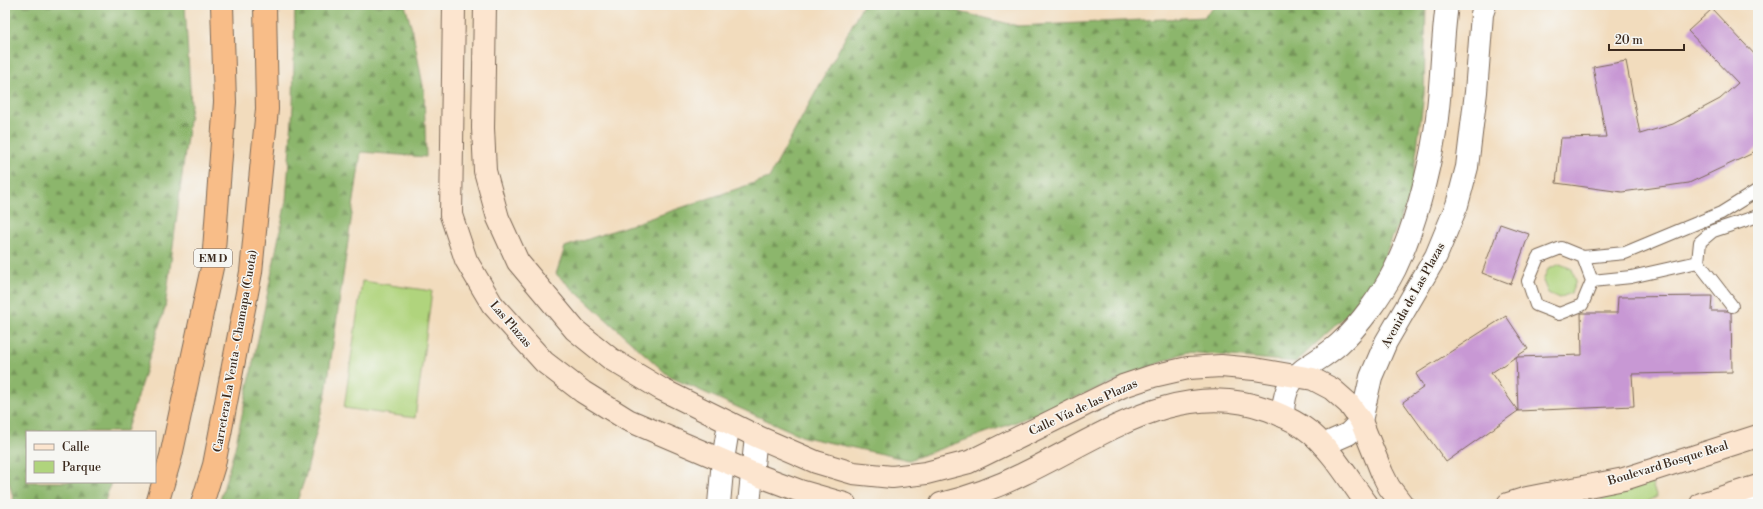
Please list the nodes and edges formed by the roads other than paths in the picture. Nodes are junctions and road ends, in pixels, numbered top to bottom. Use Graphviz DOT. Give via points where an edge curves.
graph roads {
  1 [pos="222,5"];
  2 [pos="264,5"];
  3 [pos="454,5"];
  4 [pos="485,5"];
  5 [pos="1447,5"];
  6 [pos="1485,5"];
  7 [pos="1758,190"];
  8 [pos="1758,216"];
  9 [pos="1583,257"];
  10 [pos="1698,262"];
  11 [pos="1592,281"];
  12 [pos="1732,306"];
  13 [pos="1295,376"];
  14 [pos="1283,416"];
  15 [pos="1361,421"];
  16 [pos="729,423"];
  17 [pos="756,436"];
  18 [pos="1758,436"];
  19 [pos="1323,445"];
  20 [pos="722,460"];
  21 [pos="752,473"];
  22 [pos="1755,493"];
  23 [pos="1713,502"];
  24 [pos="157,504"];
  25 [pos="202,504"];
  26 [pos="718,504"];
  27 [pos="749,504"];
  28 [pos="845,504"];
  29 [pos="941,504"];
  30 [pos="1368,504"];
  31 [pos="1402,504"];
  32 [pos="1508,504"];
  1 -- 24 [label="highway, EM D" via="225,102 213,263 171,456"];
  2 -- 25 [label="highway, Carretera La Venta - Chamapa (Cuota)" via="267,109 251,272 214,465"];
  3 -- 20 [label="street, Las Plazas" via="451,215 470,267 492,304 544,362 583,392 628,420"];
  4 -- 16 [label="street" via="485,171 498,218 518,262 576,330 611,359 661,389"];
  5 -- 13 [label="street" via="1435,131 1420,200 1395,269 1373,305 1340,344"];
  6 -- 15 [label="street, Avenida de Las Plazas" via="1467,167 1458,205 1436,256 1386,342 1371,377"];
  7 -- 9 [label="lane" via="1721,213 1625,253"];
  8 -- 10 [label="lane" via="1713,231 1700,242"];
  9 -- 11 [label="lane"];
  9 -- 11 [label="lane" via="1561,248 1538,257 1528,281 1536,305 1559,314 1582,305"];
  10 -- 11 [label="lane" via="1631,278"];
  10 -- 12 [label="lane"];
  13 -- 14 [label="street" via="1284,396"];
  13 -- 15 [label="street, Calle Vía de las Plazas" via="1312,379 1332,389 1349,404"];
  13 -- 17 [label="street, Calle Vía de las Plazas" via="1221,366 1188,368 1152,376 1123,386 969,462 926,473 892,477 853,473 816,462"];
  14 -- 19 [label="street" via="1310,433"];
  14 -- 29 [label="street" via="1252,404 1223,400 1194,401 1165,407 1132,419 1022,475 970,497"];
  15 -- 19 [label="street" via="1348,434"];
  15 -- 31 [label="street, Calle Vía de las Plazas" via="1382,473"];
  16 -- 17 [label="street"];
  16 -- 20 [label="street"];
  17 -- 21 [label="street"];
  18 -- 32 [label="street, Boulevard Bosque Real" via="1624,479"];
  19 -- 30 [label="street"];
  20 -- 21 [label="street, Las Plazas"];
  20 -- 26 [label="street"];
  21 -- 27 [label="street"];
  21 -- 28 [label="street"];
  22 -- 23 [label="street"];
}
